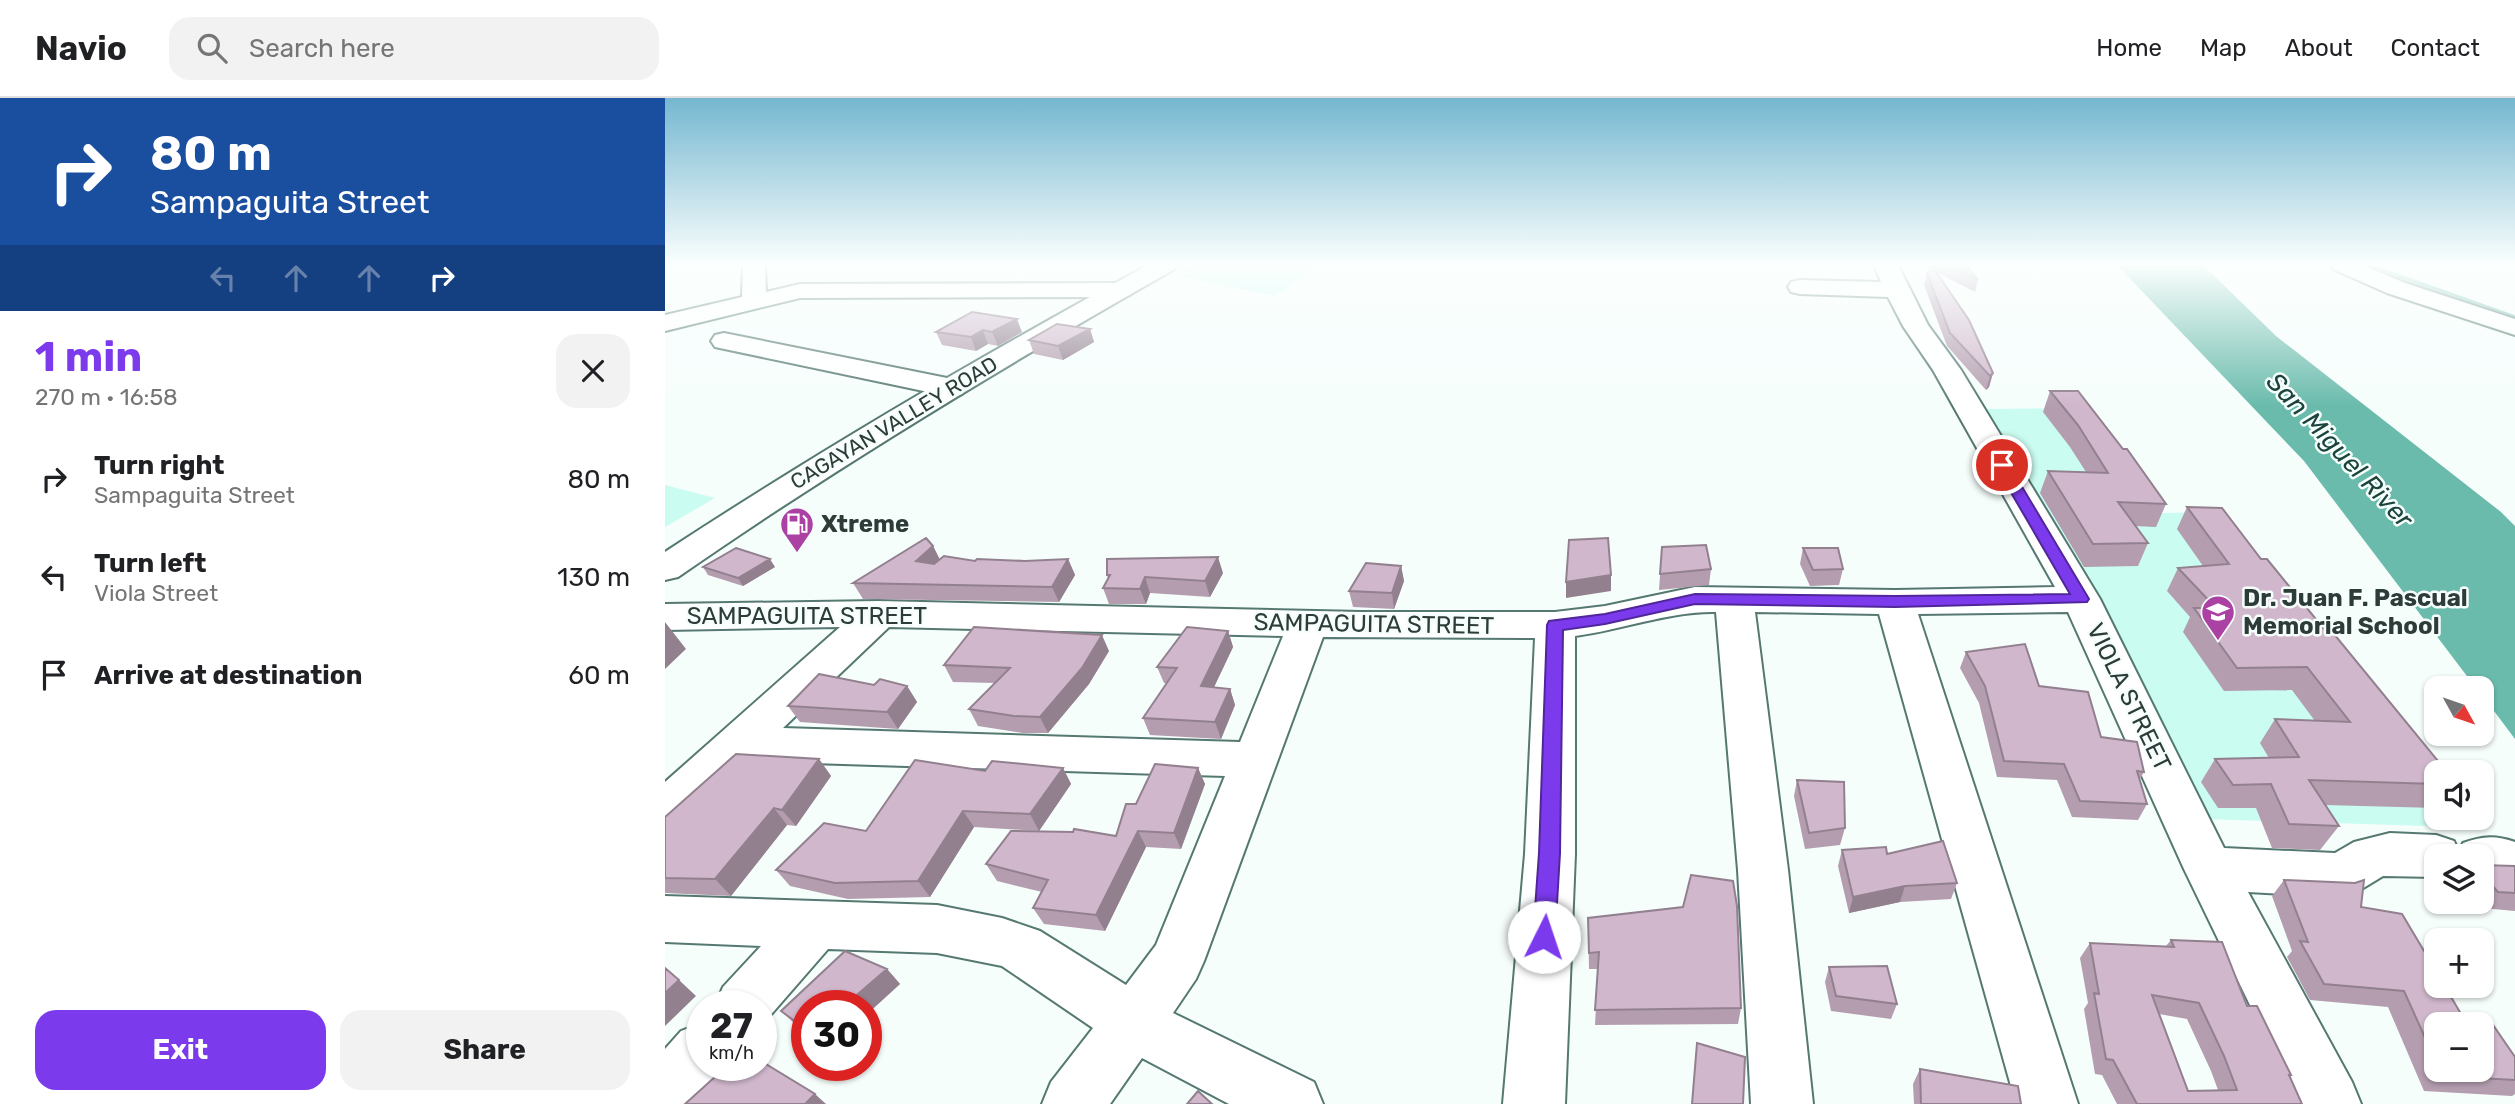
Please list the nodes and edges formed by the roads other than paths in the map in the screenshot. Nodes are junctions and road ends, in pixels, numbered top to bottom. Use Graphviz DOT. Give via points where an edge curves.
graph roads {
  1 [pos="712,312"];
  2 [pos="1083,312"];
  3 [pos="1912,312"];
  4 [pos="2469,312"];
  5 [pos="665,323"];
  6 [pos="2515,327"];
  7 [pos="724,341"];
  8 [pos="951,388"];
  9 [pos="665,569"];
  10 [pos="2081,599"];
  11 [pos="1734,600"];
  12 [pos="1895,601"];
  13 [pos="879,614"];
  14 [pos="665,617"];
  15 [pos="1308,624"];
  16 [pos="1555,625"];
  17 [pos="740,744"];
  18 [pos="1257,760"];
  19 [pos="665,811"];
  20 [pos="2424,855"];
  21 [pos="2209,869"];
  22 [pos="665,919"];
  23 [pos="816,924"];
  24 [pos="757,990"];
  25 [pos="1134,1023"];
  26 [pos="686,1070"];
  27 [pos="665,1093"];
  28 [pos="1073,1104"];
  29 [pos="1292,1104"];
  30 [pos="1534,1104"];
  31 [pos="1781,1104"];
  32 [pos="2047,1104"];
  33 [pos="2330,1104"];
  1 -- 5 [label="main road"];
  2 -- 8 [label="main road, CAGAYAN VALLEY ROAD"];
  3 -- 10 [label="main road, VIOLA STREET"];
  4 -- 6 [label="main road"];
  7 -- 8 [label="main road"];
  8 -- 9 [label="main road, CAGAYAN VALLEY ROAD" via="765,501"];
  10 -- 12 [label="main road, SAMPAGUITA STREET"];
  10 -- 21 [label="main road, VIOLA STREET"];
  11 -- 12 [label="main road, SAMPAGUITA STREET"];
  11 -- 16 [label="main road, SAMPAGUITA STREET" via="1684,600 1605,619"];
  11 -- 31 [label="main road" via="1763,870"];
  12 -- 32 [label="main road"];
  13 -- 14 [label="main road, SAMPAGUITA STREET"];
  13 -- 15 [label="main road, SAMPAGUITA STREET"];
  13 -- 17 [label="main road"];
  15 -- 16 [label="main road, SAMPAGUITA STREET"];
  15 -- 18 [label="main road"];
  16 -- 30 [label="main road" via="1549,853"];
  17 -- 18 [label="main road"];
  17 -- 19 [label="main road"];
  18 -- 25 [label="main road" via="1177,961"];
  20 -- 21 [label="main road" via="2372,857 2342,875"];
  21 -- 33 [label="main road, VIOLA STREET"];
  22 -- 23 [label="main road"];
  23 -- 24 [label="main road"];
  23 -- 25 [label="main road" via="937,929 1002,942 1021,948"];
  25 -- 28 [label="main road"];
  25 -- 29 [label="main road"];
  26 -- 27 [label="main road"];
}
